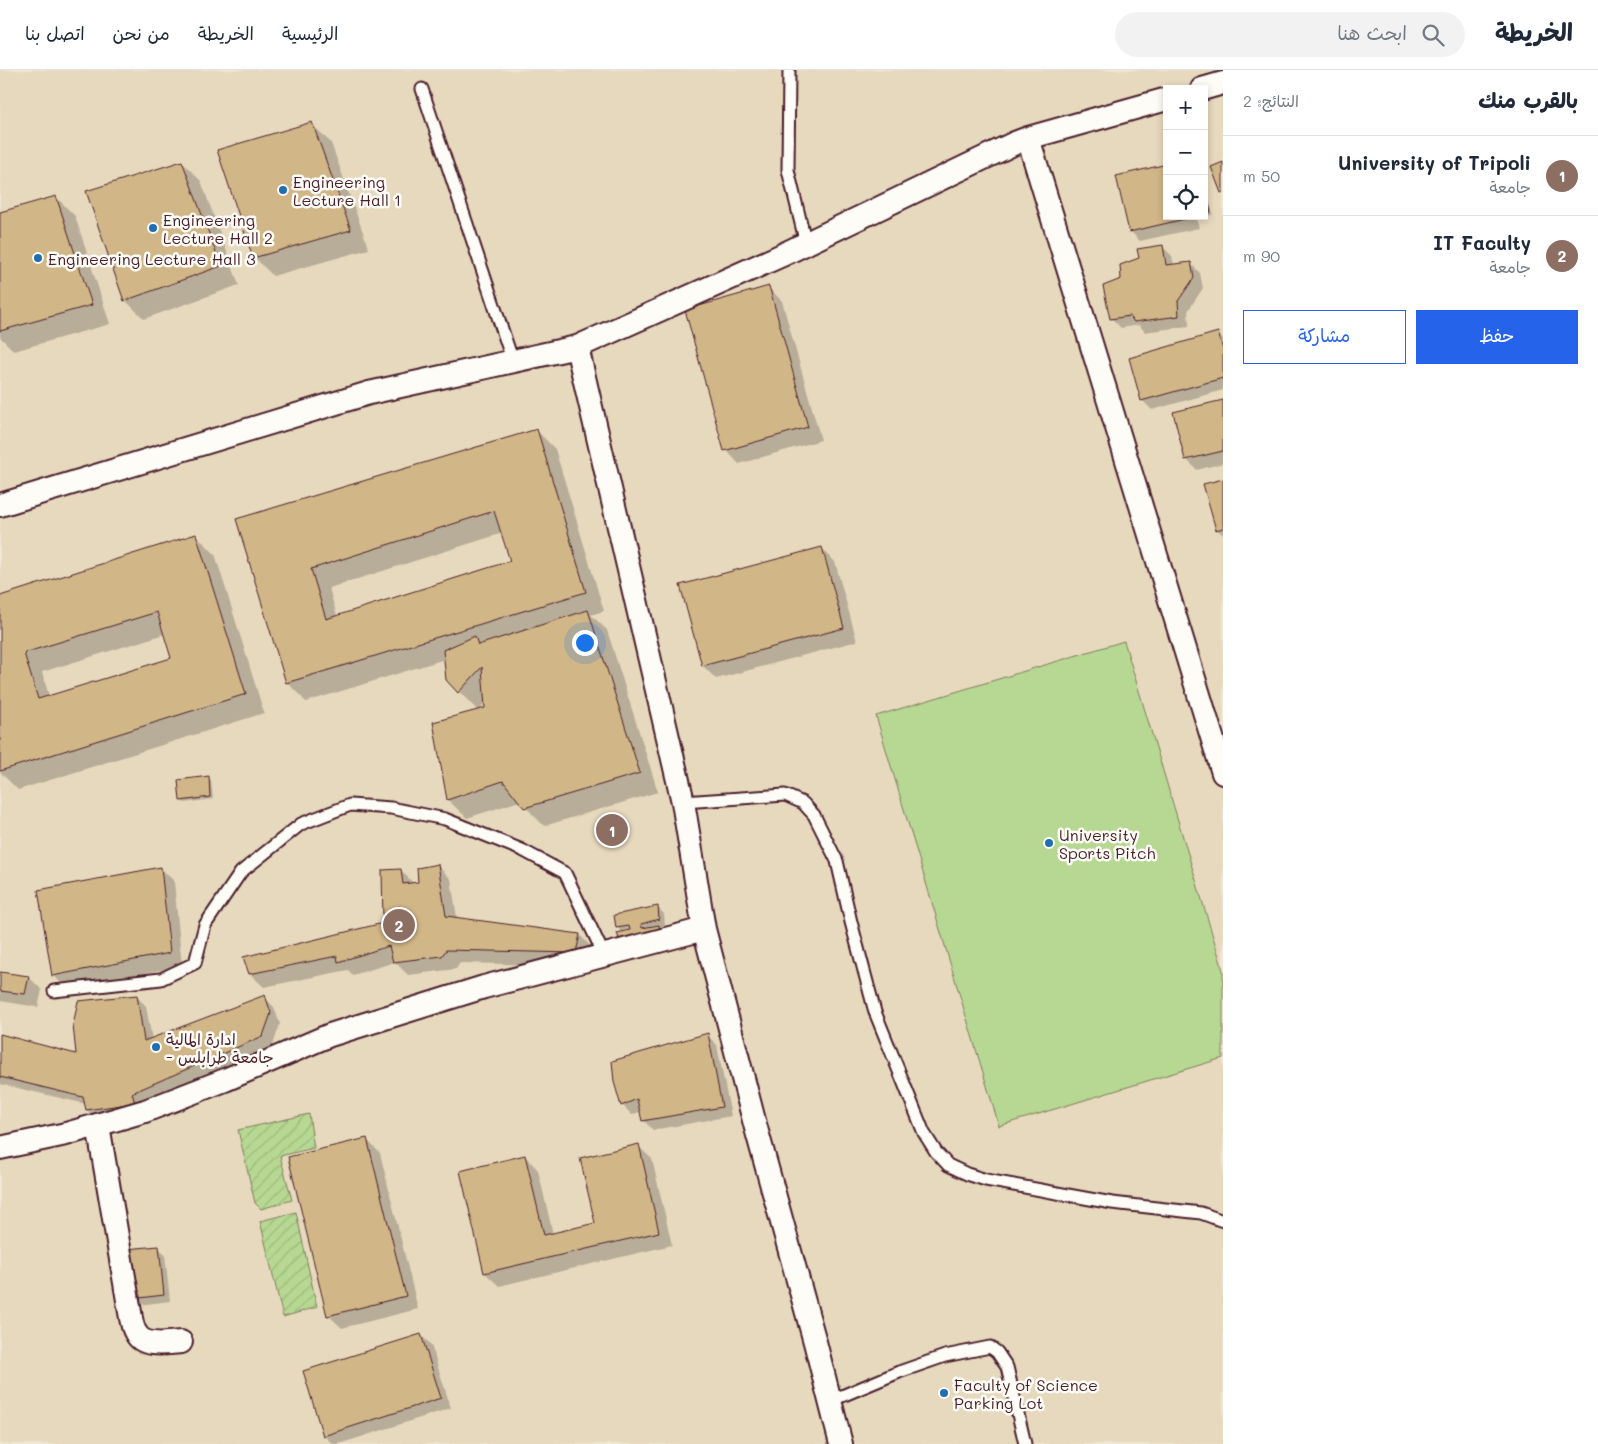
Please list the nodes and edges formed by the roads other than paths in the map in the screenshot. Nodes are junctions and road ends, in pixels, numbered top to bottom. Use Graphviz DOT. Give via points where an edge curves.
graph roads {
  1 [pos="789,70"];
  2 [pos="422,89"];
  3 [pos="1163,100"];
  4 [pos="1028,138"];
  5 [pos="806,244"];
  6 [pos="577,348"];
  7 [pos="513,362"];
  8 [pos="0,505"];
  9 [pos="1223,773"];
  10 [pos="682,802"];
  11 [pos="704,929"];
  12 [pos="604,956"];
  13 [pos="54,991"];
  14 [pos="98,1125"];
  15 [pos="0,1148"];
  16 [pos="1223,1221"];
  17 [pos="181,1342"];
  18 [pos="830,1401"];
  19 [pos="841,1444"];
  20 [pos="1026,1444"];
  1 -- 5 [label="lane" via="788,170"];
  2 -- 7 [label="lane"];
  3 -- 4 [label="street"];
  4 -- 5 [label="street"];
  4 -- 9 [label="street"];
  5 -- 6 [label="street"];
  6 -- 7 [label="street"];
  6 -- 10 [label="street"];
  7 -- 8 [label="street" via="369,393"];
  10 -- 11 [label="street"];
  10 -- 16 [label="lane" via="785,795 803,803 814,815 837,860 875,1012 924,1133 948,1164 986,1180 1112,1203 1200,1213"];
  11 -- 12 [label="street"];
  11 -- 18 [label="street"];
  12 -- 13 [label="lane" via="564,873 522,850 445,820 391,808 350,805 301,824 241,872 204,925 195,963 161,979"];
  12 -- 14 [label="street" via="330,1035 172,1101"];
  14 -- 15 [label="street"];
  14 -- 17 [label="street" via="136,1335 150,1342"];
  18 -- 19 [label="street"];
  18 -- 20 [label="lane" via="945,1356 990,1347 1007,1367"];
}
